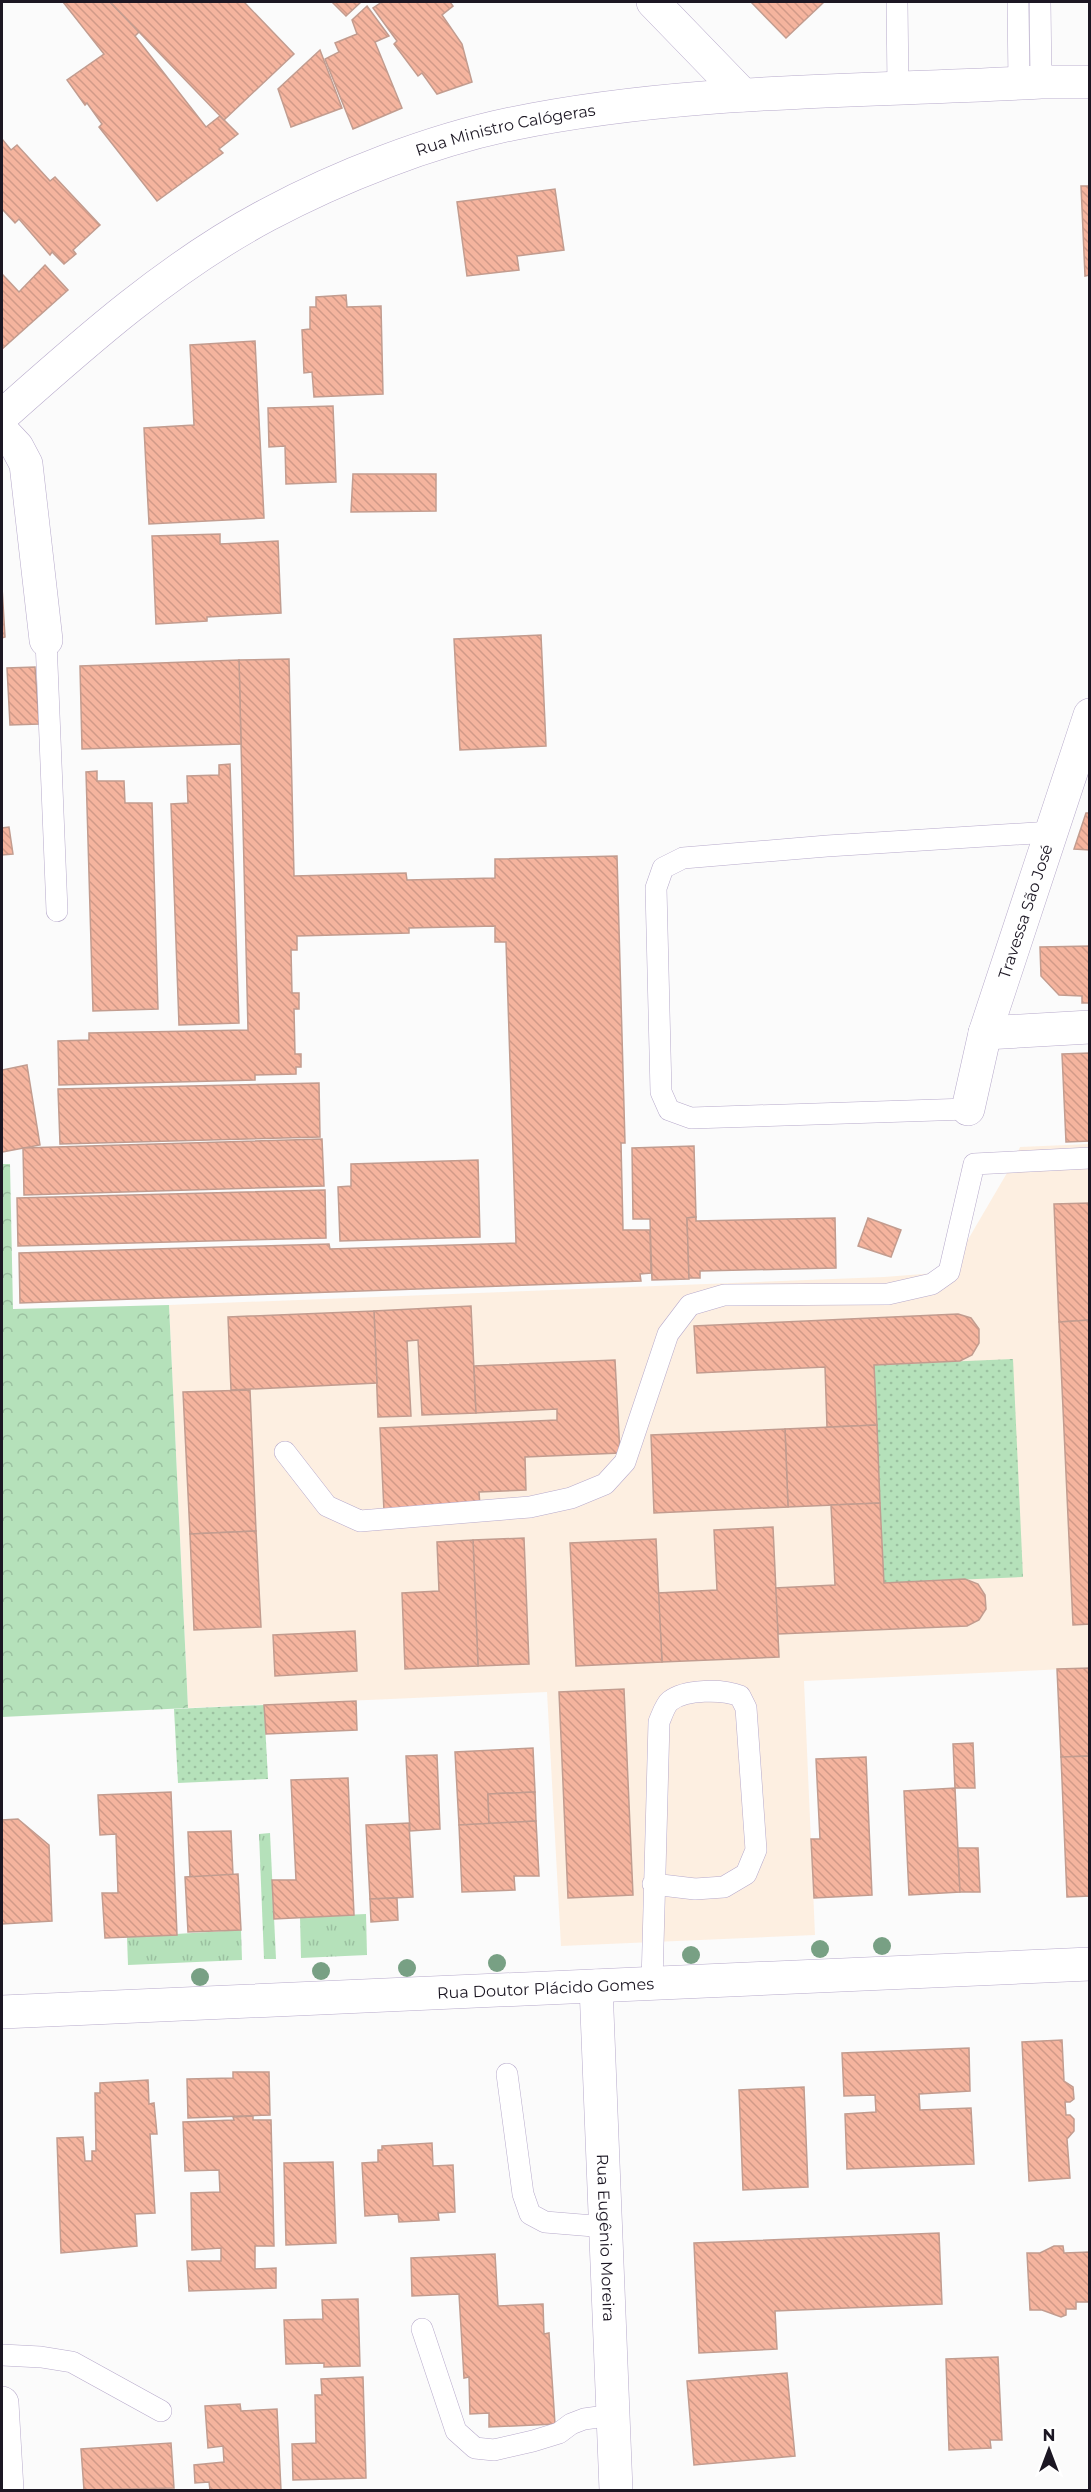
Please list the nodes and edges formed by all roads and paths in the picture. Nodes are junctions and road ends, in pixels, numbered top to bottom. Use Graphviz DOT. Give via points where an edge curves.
graph roads {
  1 [pos="653,2"];
  2 [pos="897,2"];
  3 [pos="1018,2"];
  4 [pos="1040,2"];
  5 [pos="1030,82"];
  6 [pos="1089,82"];
  7 [pos="898,88"];
  8 [pos="743,95"];
  9 [pos="2,416"];
  10 [pos="2,431"];
  11 [pos="46,640"];
  12 [pos="1086,735"];
  13 [pos="1051,832"];
  14 [pos="57,911"];
  15 [pos="1089,1027"];
  16 [pos="985,1033"];
  17 [pos="968,1109"];
  18 [pos="1089,1158"];
  19 [pos="285,1452"];
  20 [pos="653,1884"];
  21 [pos="1089,1964"];
  22 [pos="652,1983"];
  23 [pos="596,1986"];
  24 [pos="2,2012"];
  25 [pos="507,2074"];
  26 [pos="606,2227"];
  27 [pos="422,2330"];
  28 [pos="2,2355"];
  29 [pos="2,2403"];
  30 [pos="161,2411"];
  31 [pos="614,2415"];
  32 [pos="7,2490"];
  33 [pos="616,2490"];
  1 -- 8 [label="street"];
  2 -- 7 [label="lane"];
  3 -- 5 [label="lane"];
  4 -- 5 [label="lane"];
  5 -- 6 [label="street, Rua Ministro Calógeras"];
  5 -- 7 [label="street, Rua Ministro Calógeras"];
  7 -- 8 [label="street, Rua Ministro Calógeras"];
  8 -- 9 [label="street, Rua Ministro Calógeras" via="590,110 508,124 352,175 266,215 183,267 102,328"];
  10 -- 11 [label="street" via="26,464"];
  11 -- 14 [label="lane"];
  12 -- 13 [label="street, Travessa São José"];
  13 -- 16 [label="street, Travessa São José"];
  13 -- 17 [label="lane" via="683,858 663,868 656,888 661,1092 669,1110 691,1118"];
  15 -- 16 [label="street"];
  16 -- 17 [label="street, Travessa São José"];
  18 -- 19 [label="lane" via="974,1164 949,1272 932,1284 888,1294 724,1295 690,1305 668,1334 625,1462 605,1484 571,1498 507,1510 360,1521 327,1506"];
  20 -- 20 [label="lane" via="696,1889 724,1887 746,1874 756,1850 746,1708 740,1696 728,1691 681,1694 668,1702 659,1722"];
  20 -- 22 [label="lane"];
  21 -- 22 [label="street, Rua Doutor Plácido Gomes"];
  22 -- 23 [label="street, Rua Doutor Plácido Gomes"];
  23 -- 24 [label="street, Rua Doutor Plácido Gomes"];
  23 -- 26 [label="street, Rua Eugênio Moreira"];
  25 -- 26 [label="lane" via="523,2194 530,2214 545,2222"];
  26 -- 31 [label="street, Rua Eugênio Moreira"];
  27 -- 31 [label="lane" via="456,2431 475,2448 494,2450 532,2441 559,2433 584,2419"];
  28 -- 30 [label="lane" via="72,2362"];
  29 -- 32 [label="street"];
  31 -- 33 [label="street, Rua Eugênio Moreira"];
}
